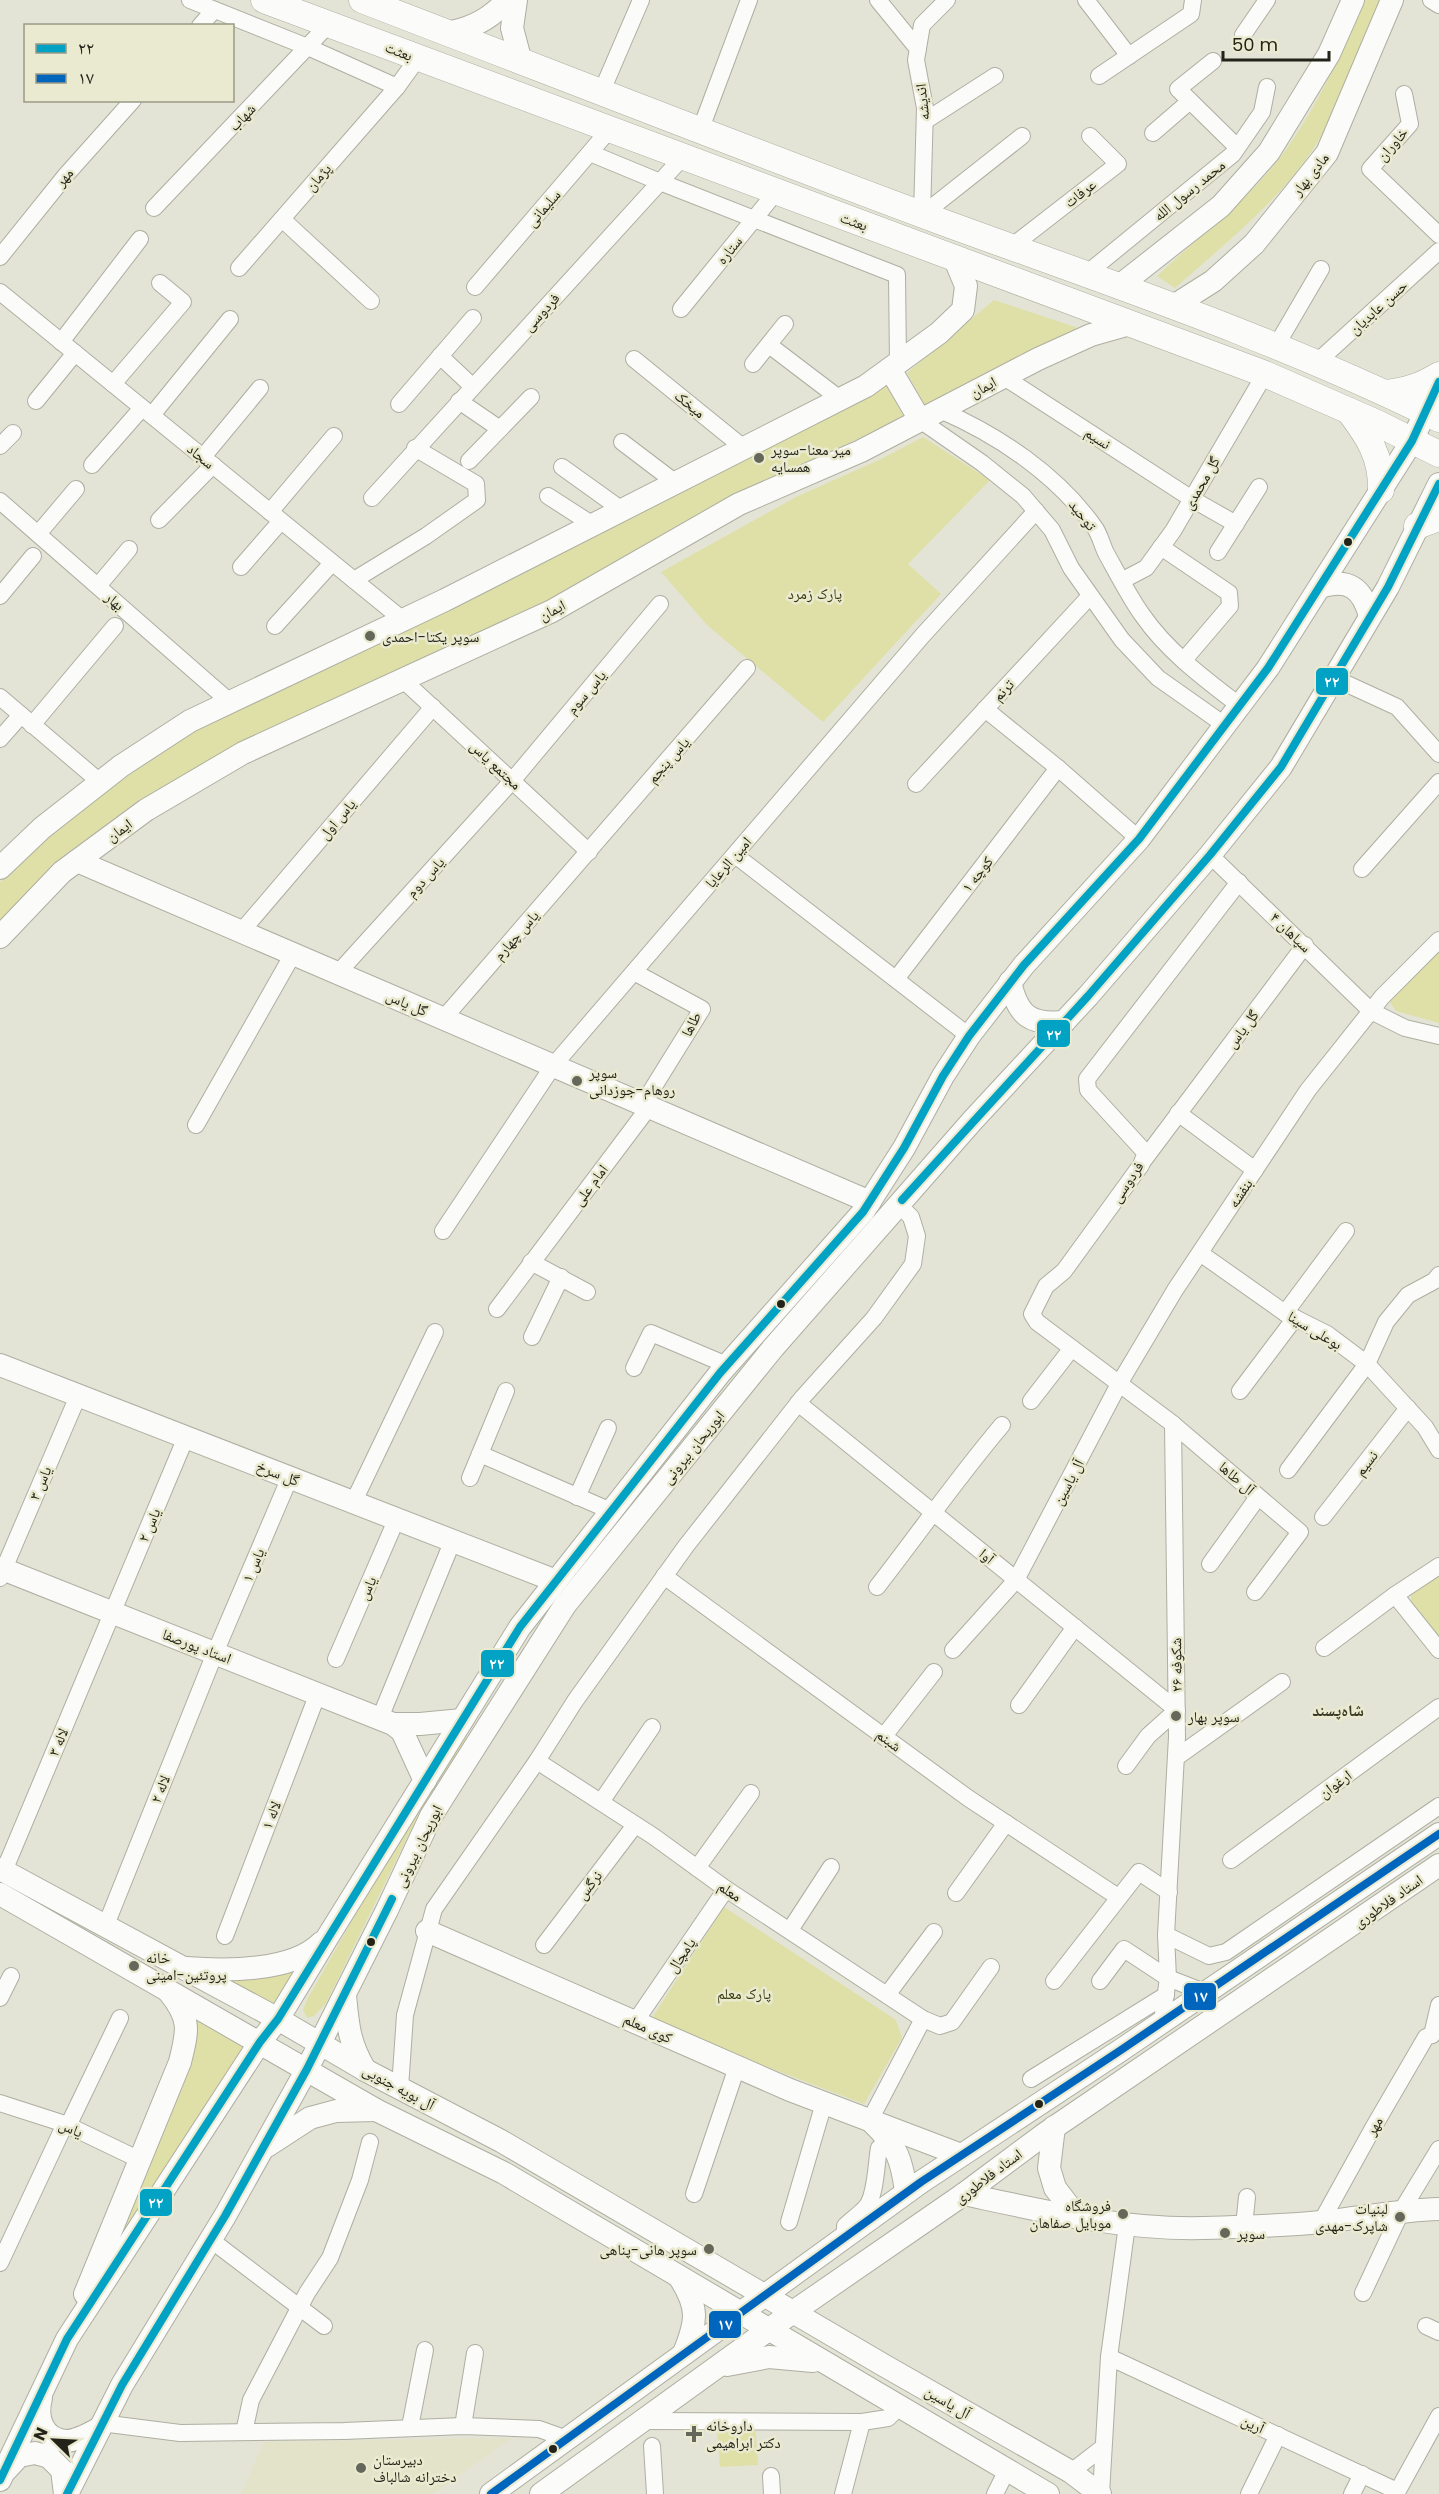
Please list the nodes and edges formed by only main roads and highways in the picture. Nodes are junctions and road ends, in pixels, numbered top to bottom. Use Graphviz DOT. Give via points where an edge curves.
graph roads {
  1 [pos="264,0"];
  2 [pos="362,0"];
  3 [pos="507,0"];
  4 [pos="516,0"];
  5 [pos="1353,0"];
  6 [pos="1392,0"];
  7 [pos="447,33"];
  8 [pos="521,62"];
  9 [pos="954,256"];
  10 [pos="1118,287"];
  11 [pos="1172,308"];
  12 [pos="1130,324"];
  13 [pos="894,366"];
  14 [pos="1439,375"];
  15 [pos="1439,382"];
  16 [pos="1385,393"];
  17 [pos="1349,411"];
  18 [pos="1433,416"];
  19 [pos="920,420"];
  20 [pos="1412,441"];
  21 [pos="1439,454"];
  22 [pos="1439,484"];
  23 [pos="1381,490"];
  24 [pos="1428,522"];
  25 [pos="1320,587"];
  26 [pos="1370,616"];
  27 [pos="77,861"];
  28 [pos="0,868"];
  29 [pos="0,937"];
  30 [pos="1010,982"];
  31 [pos="1064,1022"];
  32 [pos="870,1202"];
  33 [pos="0,1365"];
  34 [pos="1,1572"];
  35 [pos="556,1581"];
  36 [pos="462,1720"];
  37 [pos="387,1721"];
  38 [pos="425,1781"];
  39 [pos="1439,1834"];
  40 [pos="1439,1865"];
  41 [pos="2,1870"];
  42 [pos="0,1894"];
  43 [pos="427,1931"];
  44 [pos="327,1938"];
  45 [pos="180,1967"];
  46 [pos="166,1989"];
  47 [pos="345,1994"];
  48 [pos="279,2019"];
  49 [pos="260,2042"];
  50 [pos="320,2044"];
  51 [pos="307,2069"];
  52 [pos="365,2070"];
  53 [pos="376,2110"];
  54 [pos="870,2120"];
  55 [pos="1054,2127"];
  56 [pos="261,2151"];
  57 [pos="961,2155"];
  58 [pos="906,2192"];
  59 [pos="964,2194"];
  60 [pos="614,2208"];
  61 [pos="1439,2209"];
  62 [pos="1078,2218"];
  63 [pos="602,2231"];
  64 [pos="717,2267"];
  65 [pos="797,2271"];
  66 [pos="680,2278"];
  67 [pos="835,2283"];
  68 [pos="765,2295"];
  69 [pos="793,2312"];
  70 [pos="739,2313"];
  71 [pos="768,2331"];
  72 [pos="67,2339"];
  73 [pos="843,2342"];
  74 [pos="684,2354"];
  75 [pos="823,2363"];
  76 [pos="885,2366"];
  77 [pos="714,2369"];
  78 [pos="868,2389"];
  79 [pos="41,2397"];
  80 [pos="99,2426"];
  81 [pos="1,2477"];
  82 [pos="66,2494"];
  83 [pos="491,2494"];
  84 [pos="541,2494"];
  85 [pos="1048,2494"];
  86 [pos="1100,2494"];
  1 -- 9 [label="main road, بعثت"];
  2 -- 7 [label="main road, بعثت"];
  3 -- 7 [label="main road" via="482,22"];
  4 -- 8 [label="main road" via="512,28"];
  5 -- 10 [label="main road" via="1329,54 1269,152 1221,206"];
  6 -- 11 [label="main road, مادی بهار" via="1328,153 1254,244 1213,281"];
  7 -- 8 [label="main road, بعثت"];
  8 -- 10 [label="main road, بعثت"];
  9 -- 12 [label="main road, بعثت"];
  9 -- 13 [label="main road" via="966,286 963,310"];
  10 -- 11 [label="main road, بعثت"];
  11 -- 16 [label="main road, بعثت" via="1276,346"];
  12 -- 17 [label="main road, بعثت" via="1265,374"];
  12 -- 19 [label="main road, ایمان" via="1091,334"];
  13 -- 19 [label="main road"];
  13 -- 28 [label="main road" via="866,386 593,525 190,721 100,782"];
  14 -- 16 [label="main road" via="1421,386"];
  15 -- 18 [label="main road, ابوریحان بیرونی"];
  16 -- 18 [label="main road, بعثت"];
  17 -- 20 [label="main road, بعثت"];
  17 -- 23 [label="main road" via="1378,457"];
  18 -- 20 [label="main road, ابوریحان بیرونی"];
  19 -- 27 [label="main road, ایمان" via="861,452 739,504 552,612 243,753 146,810"];
  20 -- 21 [label="main road, بعثت"];
  20 -- 23 [label="main road, ابوریحان بیرونی"];
  22 -- 24 [label="main road, ابوریحان بیرونی"];
  23 -- 25 [label="main road, ابوریحان بیرونی"];
  24 -- 26 [label="main road, ابوریحان بیرونی"];
  25 -- 26 [label="main road" via="1336,582 1350,585 1365,598"];
  25 -- 30 [label="main road, ابوریحان بیرونی" via="1268,668 1140,839"];
  26 -- 31 [label="main road, ابوریحان بیرونی" via="1281,767"];
  27 -- 29 [label="main road, ایمان"];
  27 -- 32 [label="main road, گل یاس"];
  30 -- 31 [label="main road" via="1014,1001 1027,1016 1045,1024"];
  30 -- 32 [label="main road, ابوریحان بیرونی" via="943,1076"];
  31 -- 47 [label="main road, ابوریحان بیرونی" via="773,1348 565,1605 431,1815"];
  32 -- 35 [label="main road, ابوریحان بیرونی" via="727,1365"];
  33 -- 35 [label="main road, گل سرخ"];
  34 -- 37 [label="main road, استاد پورصفا"];
  35 -- 36 [label="main road, ابوریحان بیرونی" via="520,1627"];
  36 -- 37 [label="main road" via="420,1724"];
  36 -- 38 [label="main road, ابوریحان بیرونی"];
  37 -- 38 [label="main road" via="402,1731"];
  38 -- 44 [label="main road, ابوریحان بیرونی"];
  39 -- 57 [label="main road, استاد فلاطوری"];
  40 -- 55 [label="main road, استاد فلاطوری"];
  41 -- 45 [label="main road, آل بویه جنوبی"];
  42 -- 46 [label="main road, آل بویه جنوبی"];
  43 -- 54 [label="main road, کوی معلم" via="737,2067"];
  44 -- 45 [label="main road" via="314,1951 282,1964 212,1970"];
  44 -- 48 [label="main road, ابوریحان بیرونی"];
  45 -- 48 [label="main road, آل بویه جنوبی"];
  46 -- 49 [label="main road, آل بویه جنوبی"];
  46 -- 72 [label="main road" via="181,2006 187,2022 180,2062"];
  47 -- 50 [label="main road, ابوریحان بیرونی"];
  47 -- 52 [label="main road" via="348,2032"];
  48 -- 49 [label="main road, ابوریحان بیرونی"];
  48 -- 50 [label="main road, آل بویه جنوبی"];
  49 -- 51 [label="main road, آل بویه جنوبی"];
  49 -- 72 [label="main road, ابوریحان بیرونی"];
  50 -- 51 [label="main road, ابوریحان بیرونی"];
  50 -- 52 [label="main road, آل بویه جنوبی"];
  51 -- 53 [label="main road, آل بویه جنوبی"];
  51 -- 56 [label="main road, ابوریحان بیرونی"];
  52 -- 60 [label="main road, آل بویه جنوبی" via="501,2141"];
  53 -- 56 [label="main road" via="336,2111 310,2118"];
  53 -- 63 [label="main road, آل بویه جنوبی" via="504,2173"];
  54 -- 57 [label="main road, کوی معلم"];
  54 -- 58 [label="main road, کوی معلم" via="898,2152"];
  55 -- 59 [label="main road, استاد فلاطوری"];
  55 -- 62 [label="main road" via="1049,2168 1055,2188"];
  56 -- 80 [label="main road, ابوریحان بیرونی"];
  57 -- 58 [label="main road, استاد فلاطوری"];
  58 -- 65 [label="main road, استاد فلاطوری"];
  59 -- 62 [label="main road"];
  59 -- 67 [label="main road, استاد فلاطوری"];
  60 -- 63 [label="main road"];
  60 -- 64 [label="main road, آل بویه جنوبی"];
  61 -- 62 [label="main road" via="1402,2210 1321,2222 1201,2228"];
  63 -- 66 [label="main road, آل بویه جنوبی"];
  64 -- 65 [label="main road" via="756,2275"];
  64 -- 68 [label="main road, آل بویه جنوبی"];
  65 -- 68 [label="main road, استاد فلاطوری"];
  66 -- 70 [label="main road, آل بویه جنوبی"];
  66 -- 74 [label="main road" via="695,2311"];
  67 -- 69 [label="main road, استاد فلاطوری"];
  67 -- 73 [label="main road" via="827,2302 827,2315"];
  68 -- 69 [label="main road, آل بویه جنوبی"];
  68 -- 70 [label="main road, استاد فلاطوری"];
  69 -- 71 [label="main road, استاد فلاطوری"];
  69 -- 73 [label="main road, آل یاسین"];
  70 -- 71 [label="main road, آل بویه جنوبی"];
  70 -- 74 [label="main road, استاد فلاطوری"];
  71 -- 75 [label="main road, آل یاسین"];
  71 -- 77 [label="main road, استاد فلاطوری"];
  72 -- 79 [label="main road, ابوریحان بیرونی"];
  73 -- 76 [label="main road, آل یاسین"];
  74 -- 83 [label="main road, استاد فلاطوری"];
  75 -- 77 [label="main road" via="769,2357"];
  75 -- 78 [label="main road, آل یاسین"];
  76 -- 78 [label="main road" via="871,2364 865,2369 862,2376"];
  76 -- 86 [label="main road, آل یاسین" via="1071,2472"];
  77 -- 84 [label="main road, استاد فلاطوری"];
  78 -- 85 [label="main road, آل یاسین"];
  79 -- 80 [label="main road" via="39,2423 51,2435 66,2441 83,2437"];
  79 -- 81 [label="main road, ابوریحان بیرونی"];
  80 -- 82 [label="main road, ابوریحان بیرونی"];
  81 -- 82 [label="main road" via="20,2456 35,2453 49,2457 62,2470"];
}
